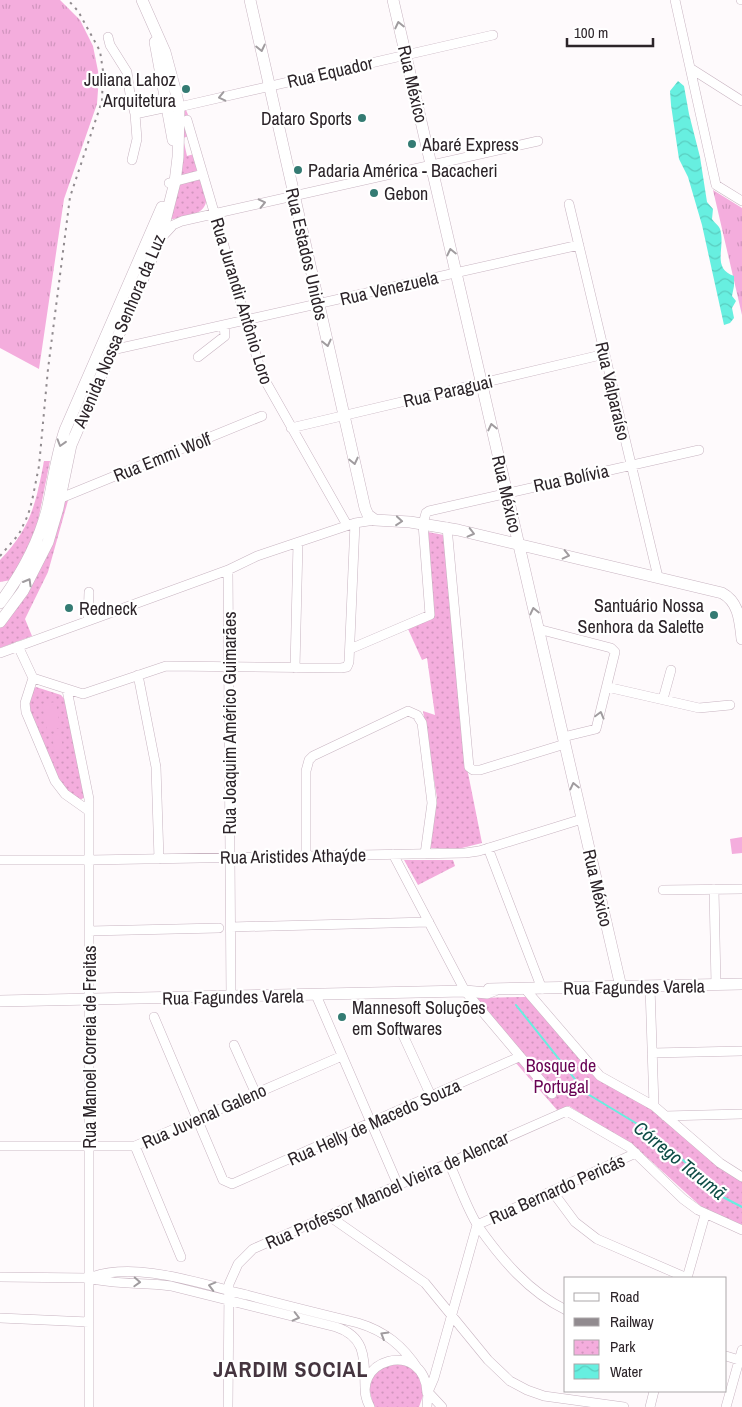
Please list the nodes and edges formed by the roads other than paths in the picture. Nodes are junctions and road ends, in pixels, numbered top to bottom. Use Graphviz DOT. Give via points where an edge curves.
graph roads {
  1 [pos="250,0"];
  2 [pos="393,0"];
  3 [pos="675,0"];
  4 [pos="493,35"];
  5 [pos="108,37"];
  6 [pos="406,55"];
  7 [pos="690,68"];
  8 [pos="270,86"];
  9 [pos="742,101"];
  10 [pos="173,107"];
  11 [pos="136,114"];
  12 [pos="187,120"];
  13 [pos="538,141"];
  14 [pos="132,160"];
  15 [pos="431,165"];
  16 [pos="203,174"];
  17 [pos="172,182"];
  18 [pos="294,196"];
  19 [pos="210,199"];
  20 [pos="742,202"];
  21 [pos="569,204"];
  22 [pos="214,214"];
  23 [pos="200,217"];
  24 [pos="161,237"];
  25 [pos="579,246"];
  26 [pos="456,273"];
  27 [pos="319,304"];
  28 [pos="245,320"];
  29 [pos="224,324"];
  30 [pos="112,350"];
  31 [pos="605,354"];
  32 [pos="198,357"];
  33 [pos="482,383"];
  34 [pos="344,415"];
  35 [pos="262,416"];
  36 [pos="291,428"];
  37 [pos="699,450"];
  38 [pos="631,465"];
  39 [pos="507,493"];
  40 [pos="61,498"];
  41 [pos="365,508"];
  42 [pos="374,520"];
  43 [pos="351,524"];
  44 [pos="423,524"];
  45 [pos="514,526"];
  46 [pos="447,527"];
  47 [pos="489,537"];
  48 [pos="298,543"];
  49 [pos="518,544"];
  50 [pos="228,570"];
  51 [pos="658,578"];
  52 [pos="6,588"];
  53 [pos="89,592"];
  54 [pos="0,603"];
  55 [pos="14,603"];
  56 [pos="88,621"];
  57 [pos="0,622"];
  58 [pos="538,630"];
  59 [pos="742,639"];
  60 [pos="18,646"];
  61 [pos="350,648"];
  62 [pos="0,653"];
  63 [pos="229,667"];
  64 [pos="295,668"];
  65 [pos="671,670"];
  66 [pos="138,675"];
  67 [pos="33,678"];
  68 [pos="607,686"];
  69 [pos="67,690"];
  70 [pos="663,699"];
  71 [pos="730,704"];
  72 [pos="564,741"];
  73 [pos="90,811"];
  74 [pos="582,819"];
  75 [pos="488,848"];
  76 [pos="393,854"];
  77 [pos="426,854"];
  78 [pos="306,856"];
  79 [pos="230,858"];
  80 [pos="159,859"];
  81 [pos="0,860"];
  82 [pos="89,860"];
  83 [pos="714,889"];
  84 [pos="742,889"];
  85 [pos="663,890"];
  86 [pos="429,922"];
  87 [pos="231,927"];
  88 [pos="219,928"];
  89 [pos="89,931"];
  90 [pos="742,984"];
  91 [pos="716,985"];
  92 [pos="621,987"];
  93 [pos="650,987"];
  94 [pos="542,989"];
  95 [pos="526,990"];
  96 [pos="465,991"];
  97 [pos="316,995"];
  98 [pos="231,997"];
  99 [pos="89,1000"];
  100 [pos="0,1001"];
  101 [pos="154,1017"];
  102 [pos="404,1036"];
  103 [pos="234,1045"];
  104 [pos="742,1051"];
  105 [pos="652,1053"];
  106 [pos="342,1056"];
  107 [pos="519,1056"];
  108 [pos="256,1094"];
  109 [pos="552,1094"];
  110 [pos="430,1096"];
  111 [pos="654,1106"];
  112 [pos="742,1114"];
  113 [pos="665,1116"];
  114 [pos="197,1119"];
  115 [pos="371,1123"];
  116 [pos="0,1146"];
  117 [pos="89,1146"];
  118 [pos="135,1146"];
  119 [pos="636,1153"];
  120 [pos="449,1163"];
  121 [pos="742,1177"];
  122 [pos="398,1185"];
  123 [pos="552,1191"];
  124 [pos="705,1215"];
  125 [pos="329,1216"];
  126 [pos="478,1224"];
  127 [pos="742,1230"];
  128 [pos="181,1257"];
  129 [pos="0,1277"];
  130 [pos="685,1277"];
  131 [pos="687,1277"];
  132 [pos="89,1278"];
  133 [pos="228,1290"];
  134 [pos="228,1300"];
  135 [pos="564,1309"];
  136 [pos="452,1314"];
  137 [pos="0,1318"];
  138 [pos="89,1322"];
  139 [pos="742,1350"];
  140 [pos="727,1356"];
  141 [pos="741,1360"];
  142 [pos="437,1365"];
  143 [pos="420,1370"];
  144 [pos="365,1392"];
  145 [pos="428,1392"];
  146 [pos="654,1392"];
  147 [pos="89,1407"];
  148 [pos="228,1407"];
  149 [pos="366,1407"];
  150 [pos="370,1407"];
  151 [pos="422,1407"];
  152 [pos="427,1407"];
  153 [pos="442,1407"];
  154 [pos="624,1407"];
  155 [pos="650,1407"];
  156 [pos="726,1407"];
  1 -- 8 [label="main road, Rua Estados Unidos, one-way"];
  6 -- 2 [label="main road, Rua México, one-way"];
  3 -- 7 [label="street"];
  4 -- 6 [label="street, Rua Equador"];
  5 -- 11 [label="street" via="127,72"];
  6 -- 8 [label="street, Rua Equador"];
  6 -- 15 [label="main road, Rua México"];
  7 -- 9 [label="street"];
  7 -- 20 [label="street" via="716,185"];
  8 -- 10 [label="street, Rua Equador, one-way"];
  8 -- 18 [label="main road, Rua Estados Unidos"];
  10 -- 10 [label="main road, Avenida Nossa Senhora da Luz" via="173,79 142,0 156,49"];
  10 -- 11 [label="street, Rua Equador"];
  10 -- 17 [label="main road, Avenida Nossa Senhora da Luz"];
  11 -- 14 [label="street" via="137,139"];
  12 -- 16 [label="street, Rua Jurandir Antônio Loro"];
  13 -- 15 [label="street"];
  15 -- 18 [label="street"];
  26 -- 15 [label="main road, Rua México, one-way"];
  16 -- 17 [label="street"];
  16 -- 19 [label="street, Rua Jurandir Antônio Loro"];
  17 -- 24 [label="main road, Avenida Nossa Senhora da Luz"];
  17 -- 52 [label="main road, Avenida Nossa Senhora da Luz, one-way" via="65,430 43,522 29,557"];
  22 -- 18 [label="street, one-way"];
  18 -- 27 [label="main road, Rua Estados Unidos"];
  19 -- 22 [label="street, Rua Jurandir Antônio Loro"];
  19 -- 23 [label="street"];
  21 -- 25 [label="street, Rua Valparaíso"];
  22 -- 23 [label="street"];
  22 -- 28 [label="street, Rua Jurandir Antônio Loro"];
  23 -- 24 [label="street" via="172,224"];
  24 -- 30 [label="main road, Avenida Nossa Senhora da Luz"];
  25 -- 26 [label="street, Rua Venezuela"];
  25 -- 31 [label="street, Rua Valparaíso"];
  26 -- 27 [label="street, Rua Venezuela"];
  26 -- 33 [label="main road, Rua México"];
  27 -- 28 [label="street, Rua Venezuela"];
  27 -- 34 [label="main road, Rua Estados Unidos, one-way"];
  28 -- 29 [label="street, Rua Venezuela"];
  28 -- 36 [label="street, Rua Jurandir Antônio Loro" via="262,375"];
  29 -- 30 [label="street, Rua Venezuela"];
  29 -- 32 [label="street" via="225,336"];
  30 -- 40 [label="main road, Avenida Nossa Senhora da Luz" via="71,445"];
  31 -- 33 [label="street, Rua Paraguai"];
  31 -- 38 [label="street, Rua Valparaíso"];
  33 -- 34 [label="street, Rua Paraguai"];
  39 -- 33 [label="main road, Rua México, one-way"];
  34 -- 36 [label="street, Rua Paraguai"];
  34 -- 41 [label="main road, Rua Estados Unidos, one-way"];
  35 -- 40 [label="street, Rua Emmi Wolf"];
  36 -- 43 [label="street, Rua Jurandir Antônio Loro"];
  37 -- 38 [label="street, Rua Bolívia"];
  38 -- 39 [label="street, Rua Bolívia"];
  38 -- 51 [label="street, Rua Valparaíso"];
  39 -- 44 [label="street, Rua Bolívia" via="433,509 426,513"];
  39 -- 45 [label="main road, Rua México"];
  55 -- 40 [label="main road, Avenida Nossa Senhora da Luz, one-way" via="32,576 48,542"];
  41 -- 42 [label="main road, Rua Estados Unidos"];
  41 -- 43 [label="street" via="362,516"];
  42 -- 43 [label="street"];
  42 -- 44 [label="main road, one-way"];
  43 -- 48 [label="street"];
  43 -- 61 [label="street"];
  44 -- 46 [label="main road"];
  44 -- 61 [label="street" via="430,615"];
  45 -- 47 [label="main road" via="505,534"];
  45 -- 49 [label="main road, Rua México"];
  46 -- 47 [label="main road, one-way"];
  46 -- 72 [label="street" via="468,764 471,769 480,770"];
  47 -- 49 [label="main road"];
  48 -- 50 [label="street" via="251,558"];
  48 -- 64 [label="street"];
  49 -- 51 [label="main road, one-way"];
  58 -- 49 [label="main road, Rua México, one-way"];
  50 -- 56 [label="street"];
  50 -- 63 [label="street, Rua Joaquim Américo Guimarães"];
  51 -- 59 [label="main road" via="722,593 731,599 738,612"];
  52 -- 54 [label="main road, Avenida Nossa Senhora da Luz"];
  52 -- 55 [label="main road" via="15,594"];
  53 -- 56 [label="street"];
  55 -- 57 [label="main road, Avenida Nossa Senhora da Luz"];
  56 -- 60 [label="street"];
  58 -- 68 [label="street" via="614,650 616,654"];
  58 -- 72 [label="main road, Rua México"];
  60 -- 62 [label="street"];
  60 -- 67 [label="street"];
  61 -- 64 [label="street" via="347,667"];
  63 -- 64 [label="street"];
  63 -- 66 [label="street" via="166,666"];
  63 -- 79 [label="street, Rua Joaquim Américo Guimarães"];
  65 -- 70 [label="street"];
  66 -- 69 [label="street" via="83,694"];
  66 -- 80 [label="street" via="156,762"];
  67 -- 69 [label="street"];
  67 -- 73 [label="street" via="25,707 51,774 65,794"];
  68 -- 70 [label="street"];
  72 -- 68 [label="street, one-way" via="596,729"];
  69 -- 73 [label="street, Rua Manoel Correia de Freitas"];
  70 -- 71 [label="street" via="699,708"];
  74 -- 72 [label="main road, Rua México, one-way"];
  73 -- 82 [label="street, Rua Manoel Correia de Freitas"];
  74 -- 75 [label="street, Rua Aristides Athaýde"];
  74 -- 92 [label="main road, Rua México"];
  75 -- 77 [label="street, Rua Aristides Athaýde" via="465,853"];
  75 -- 94 [label="street"];
  76 -- 77 [label="street, Rua Aristides Athaýde"];
  76 -- 78 [label="street, Rua Aristides Athaýde"];
  76 -- 86 [label="street"];
  77 -- 78 [label="street" via="432,796 422,723 417,714 408,711 309,760 306,771"];
  78 -- 79 [label="street, Rua Aristides Athaýde"];
  79 -- 80 [label="street, Rua Aristides Athaýde"];
  79 -- 87 [label="street, Rua Joaquim Américo Guimarães"];
  80 -- 82 [label="street, Rua Aristides Athaýde"];
  81 -- 82 [label="street, Rua Aristides Athaýde"];
  82 -- 89 [label="street, Rua Manoel Correia de Freitas"];
  83 -- 84 [label="street"];
  83 -- 85 [label="street"];
  83 -- 91 [label="street"];
  86 -- 87 [label="street"];
  86 -- 96 [label="street"];
  87 -- 98 [label="street, Rua Joaquim Américo Guimarães"];
  88 -- 89 [label="street"];
  89 -- 99 [label="street, Rua Manoel Correia de Freitas"];
  90 -- 91 [label="main road, Rua Fagundes Varela"];
  91 -- 93 [label="main road, Rua Fagundes Varela"];
  92 -- 93 [label="main road, Rua Fagundes Varela"];
  92 -- 94 [label="main road, Rua Fagundes Varela"];
  93 -- 105 [label="street"];
  94 -- 95 [label="main road, Rua Fagundes Varela"];
  95 -- 96 [label="main road, Rua Fagundes Varela"];
  95 -- 111 [label="street" via="598,1074"];
  96 -- 97 [label="main road, Rua Fagundes Varela"];
  96 -- 107 [label="street"];
  97 -- 98 [label="main road, Rua Fagundes Varela"];
  97 -- 106 [label="street"];
  98 -- 99 [label="main road, Rua Fagundes Varela"];
  99 -- 100 [label="main road, Rua Fagundes Varela"];
  99 -- 117 [label="street, Rua Manoel Correia de Freitas"];
  101 -- 114 [label="street"];
  102 -- 110 [label="street"];
  103 -- 108 [label="street"];
  104 -- 105 [label="street"];
  105 -- 111 [label="street"];
  106 -- 108 [label="street, Rua Juvenal Galeno"];
  106 -- 115 [label="street"];
  107 -- 109 [label="street"];
  107 -- 110 [label="street, Rua Helly de Macedo Souza"];
  108 -- 114 [label="street, Rua Juvenal Galeno"];
  110 -- 115 [label="street, Rua Helly de Macedo Souza"];
  111 -- 113 [label="street"];
  112 -- 113 [label="street"];
  113 -- 121 [label="street" via="720,1163"];
  114 -- 115 [label="street, Rua Helly de Macedo Souza" via="228,1184 235,1184"];
  114 -- 118 [label="street, Rua Juvenal Galeno"];
  115 -- 122 [label="street"];
  116 -- 117 [label="street, Rua Juvenal Galeno"];
  117 -- 118 [label="street, Rua Juvenal Galeno"];
  117 -- 132 [label="street, Rua Manoel Correia de Freitas"];
  118 -- 128 [label="street"];
  119 -- 120 [label="street, Rua Professor Manoel Vieira de Alencar" via="567,1111"];
  119 -- 123 [label="street, Rua Bernardo Pericás"];
  119 -- 124 [label="street"];
  120 -- 122 [label="street, Rua Professor Manoel Vieira de Alencar"];
  120 -- 126 [label="street"];
  122 -- 125 [label="street, Rua Professor Manoel Vieira de Alencar"];
  123 -- 126 [label="street, Rua Bernardo Pericás"];
  123 -- 130 [label="street" via="575,1222 597,1239"];
  124 -- 127 [label="street"];
  124 -- 131 [label="street"];
  125 -- 133 [label="street, Rua Professor Manoel Vieira de Alencar" via="253,1250 234,1271"];
  125 -- 136 [label="street" via="421,1279"];
  126 -- 135 [label="street" via="531,1288"];
  126 -- 136 [label="street"];
  129 -- 132 [label="street"];
  133 -- 132 [label="street, one-way" via="182,1278 148,1274 103,1273"];
  132 -- 134 [label="street, one-way" via="102,1282 171,1286"];
  132 -- 138 [label="street, Rua Manoel Correia de Freitas"];
  133 -- 134 [label="street"];
  143 -- 133 [label="street, one-way" via="397,1343 367,1326"];
  134 -- 144 [label="street, one-way" via="336,1327 351,1334 362,1348"];
  134 -- 148 [label="street"];
  136 -- 142 [label="street"];
  136 -- 154 [label="street" via="496,1368 519,1386 537,1394"];
  137 -- 138 [label="street"];
  138 -- 147 [label="street, Rua Manoel Correia de Freitas"];
  139 -- 141 [label="street"];
  140 -- 141 [label="street"];
  141 -- 156 [label="street"];
  142 -- 143 [label="street"];
  142 -- 145 [label="street"];
  143 -- 144 [label="street" via="401,1360 381,1363 368,1378"];
  143 -- 145 [label="street"];
  144 -- 149 [label="street"];
  144 -- 150 [label="street"];
  145 -- 151 [label="street"];
  145 -- 152 [label="street"];
  145 -- 153 [label="street"];
  146 -- 155 [label="street"];
}
